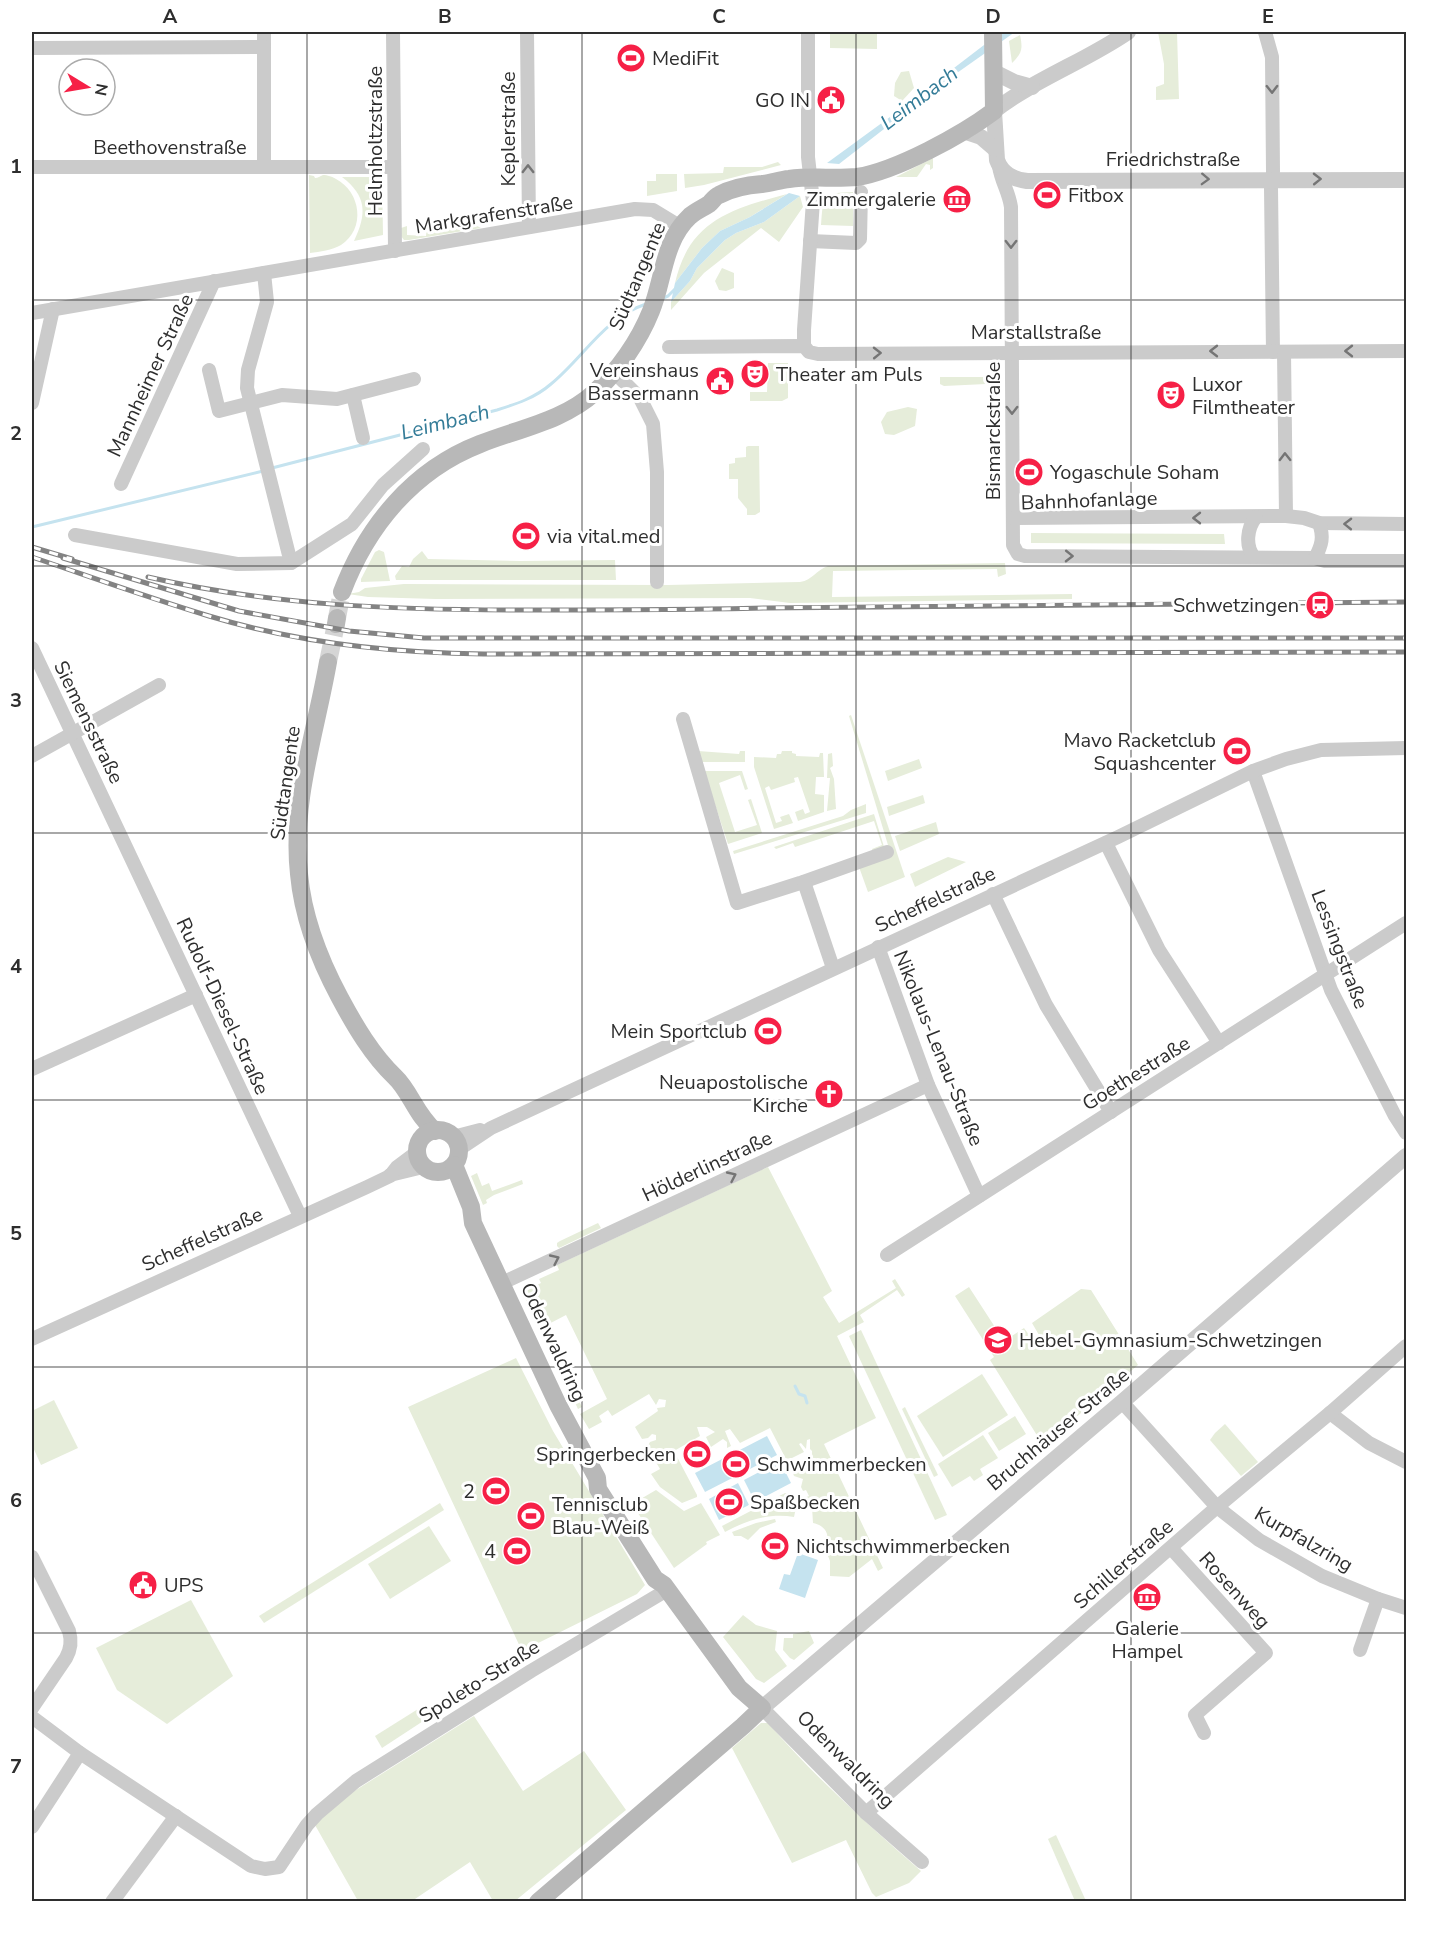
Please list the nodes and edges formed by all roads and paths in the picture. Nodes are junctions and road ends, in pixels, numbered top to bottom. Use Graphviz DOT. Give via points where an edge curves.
graph roads {
  1 [pos="264,32"];
  2 [pos="393,32"];
  3 [pos="527,32"];
  4 [pos="808,32"];
  5 [pos="1128,32"];
  6 [pos="1265,32"];
  7 [pos="994,38"];
  8 [pos="264,47"];
  9 [pos="32,48"];
  10 [pos="994,72"];
  11 [pos="1032,87"];
  12 [pos="994,111"];
  13 [pos="963,131"];
  14 [pos="995,149"];
  15 [pos="32,166"];
  16 [pos="264,166"];
  17 [pos="999,166"];
  18 [pos="394,167"];
  19 [pos="811,178"];
  20 [pos="1272,180"];
  21 [pos="1407,180"];
  22 [pos="861,192"];
  23 [pos="529,227"];
  24 [pos="681,227"];
  25 [pos="810,241"];
  26 [pos="394,251"];
  27 [pos="310,265"];
  28 [pos="264,273"];
  29 [pos="214,281"];
  30 [pos="54,309"];
  31 [pos="32,313"];
  32 [pos="804,346"];
  33 [pos="669,347"];
  34 [pos="1407,351"];
  35 [pos="1012,352"];
  36 [pos="1278,352"];
  37 [pos="208,370"];
  38 [pos="614,372"];
  39 [pos="414,379"];
  40 [pos="353,395"];
  41 [pos="251,402"];
  42 [pos="32,403"];
  43 [pos="363,438"];
  44 [pos="423,449"];
  45 [pos="121,484"];
  46 [pos="1286,516"];
  47 [pos="1256,517"];
  48 [pos="1013,518"];
  49 [pos="1319,523"];
  50 [pos="1407,524"];
  51 [pos="75,536"];
  52 [pos="1254,557"];
  53 [pos="1315,558"];
  54 [pos="1407,561"];
  55 [pos="291,563"];
  56 [pos="657,582"];
  57 [pos="342,592"];
  58 [pos="32,648"];
  59 [pos="328,662"];
  60 [pos="159,685"];
  61 [pos="683,719"];
  62 [pos="72,734"];
  63 [pos="1406,751"];
  64 [pos="32,756"];
  65 [pos="1253,771"];
  66 [pos="111,813"];
  67 [pos="1106,843"];
  68 [pos="887,852"];
  69 [pos="804,882"];
  70 [pos="993,894"];
  71 [pos="1407,923"];
  72 [pos="878,947"];
  73 [pos="833,968"];
  74 [pos="1326,974"];
  75 [pos="196,995"];
  76 [pos="1220,1043"];
  77 [pos="32,1069"];
  78 [pos="928,1085"];
  79 [pos="1111,1112"];
  80 [pos="1407,1133"];
  81 [pos="438,1152"];
  82 [pos="1407,1156"];
  83 [pos="979,1196"];
  84 [pos="300,1216"];
  85 [pos="886,1255"];
  86 [pos="502,1283"];
  87 [pos="32,1339"];
  88 [pos="1407,1346"];
  89 [pos="1122,1402"];
  90 [pos="1330,1413"];
  91 [pos="1407,1462"];
  92 [pos="1217,1507"];
  93 [pos="1171,1548"];
  94 [pos="32,1557"];
  95 [pos="665,1587"];
  96 [pos="1378,1599"];
  97 [pos="1407,1608"];
  98 [pos="1360,1650"];
  99 [pos="739,1688"];
  100 [pos="32,1708"];
  101 [pos="762,1708"];
  102 [pos="32,1717"];
  103 [pos="738,1731"];
  104 [pos="1204,1733"];
  105 [pos="80,1753"];
  106 [pos="866,1813"];
  107 [pos="176,1816"];
  108 [pos="32,1827"];
  109 [pos="922,1862"];
  110 [pos="112,1902"];
  111 [pos="538,1902"];
  1 -- 8 [label="street"];
  2 -- 18 [label="street, Helmholtzstraße"];
  23 -- 3 [label="street, Keplerstraße, one-way"];
  4 -- 19 [label="street"];
  5 -- 11 [label="street"];
  6 -- 20 [label="street, one-way" via="1272,57"];
  7 -- 10 [label="main road"];
  8 -- 9 [label="street"];
  8 -- 16 [label="street"];
  10 -- 11 [label="street"];
  10 -- 12 [label="main road"];
  11 -- 12 [label="street"];
  12 -- 13 [label="main road, Südtangente"];
  12 -- 14 [label="street"];
  13 -- 14 [label="street" via="981,137"];
  13 -- 19 [label="main road, Südtangente" via="882,171 845,178"];
  14 -- 17 [label="street"];
  15 -- 16 [label="street, Beethovenstraße"];
  16 -- 18 [label="street, Beethovenstraße"];
  17 -- 20 [label="street, Friedrichstraße, one-way" via="1013,177 1027,181"];
  17 -- 35 [label="street, Bismarckstraße, one-way" via="1011,207"];
  18 -- 26 [label="street, Helmholtzstraße"];
  19 -- 24 [label="main road, Südtangente" via="752,184 717,195"];
  19 -- 25 [label="street"];
  20 -- 21 [label="street, Friedrichstraße, one-way"];
  20 -- 36 [label="street"];
  22 -- 25 [label="street" via="860,239 856,243"];
  23 -- 24 [label="street, Markgrafenstraße" via="647,209"];
  23 -- 26 [label="street, Markgrafenstraße"];
  24 -- 38 [label="main road, Südtangente" via="669,249 651,310"];
  25 -- 32 [label="street"];
  26 -- 27 [label="street, Markgrafenstraße"];
  27 -- 28 [label="street, Mannheimer Straße"];
  28 -- 29 [label="street, Mannheimer Straße"];
  28 -- 41 [label="street" via="267,302 246,378"];
  29 -- 30 [label="street, Mannheimer Straße"];
  29 -- 45 [label="street, Mannheimer Straße"];
  30 -- 31 [label="street, Mannheimer Straße"];
  30 -- 42 [label="street"];
  32 -- 33 [label="street, Marstallstraße"];
  32 -- 35 [label="street, Marstallstraße, one-way" via="818,354"];
  34 -- 36 [label="street, Marstallstraße, one-way"];
  36 -- 35 [label="street, Marstallstraße, one-way"];
  35 -- 48 [label="street, Bismarckstraße, one-way"];
  46 -- 36 [label="street, one-way"];
  37 -- 41 [label="street" via="219,411"];
  38 -- 56 [label="street" via="640,398 653,424"];
  38 -- 57 [label="main road, Südtangente" via="594,393 565,412 456,455 400,496 369,536"];
  39 -- 40 [label="street"];
  40 -- 41 [label="street" via="338,399 282,395"];
  40 -- 43 [label="street"];
  41 -- 55 [label="street"];
  44 -- 55 [label="street" via="383,485 352,524"];
  46 -- 47 [label="street, Bahnhofanlage"];
  46 -- 49 [label="street, Bahnhofanlage"];
  47 -- 48 [label="street, Bahnhofanlage, one-way"];
  47 -- 52 [label="street" via="1248,546"];
  48 -- 52 [label="street, Bahnhofanlage, one-way" via="1013,545 1018,554 1025,556"];
  50 -- 49 [label="street, Bahnhofanlage, one-way"];
  49 -- 53 [label="street" via="1322,543"];
  51 -- 55 [label="street" via="237,564"];
  52 -- 53 [label="street, Bahnhofanlage"];
  53 -- 54 [label="street, Bahnhofanlage"];
  58 -- 62 [label="street, Siemensstraße"];
  59 -- 81 [label="main road, Südtangente" via="300,811 298,872 304,905 316,949 353,1022 386,1070 396,1077 425,1122"];
  60 -- 62 [label="street"];
  61 -- 69 [label="street" via="737,903"];
  62 -- 64 [label="street"];
  62 -- 66 [label="street, Siemensstraße"];
  63 -- 65 [label="street, Scheffelstraße" via="1322,750"];
  65 -- 67 [label="street, Scheffelstraße"];
  65 -- 74 [label="street, Lessingstraße"];
  66 -- 75 [label="street, Rudolf-Diesel-Straße"];
  67 -- 70 [label="street, Scheffelstraße"];
  67 -- 76 [label="street" via="1159,950"];
  68 -- 69 [label="street"];
  69 -- 73 [label="street"];
  70 -- 72 [label="street, Scheffelstraße"];
  70 -- 79 [label="street" via="1046,1005"];
  71 -- 74 [label="street, Goethestraße"];
  72 -- 73 [label="street, Scheffelstraße"];
  72 -- 78 [label="street, Nikolaus-Lenau-Straße"];
  73 -- 81 [label="street, Scheffelstraße"];
  74 -- 76 [label="street, Goethestraße"];
  74 -- 80 [label="street, Lessingstraße" via="1350,1028"];
  75 -- 77 [label="street"];
  75 -- 84 [label="street, Rudolf-Diesel-Straße"];
  76 -- 79 [label="street, Goethestraße"];
  78 -- 83 [label="street, Nikolaus-Lenau-Straße"];
  86 -- 78 [label="street, Hölderlinstraße, one-way"];
  79 -- 83 [label="street, Goethestraße"];
  81 -- 84 [label="street, Scheffelstraße" via="397,1167 390,1176"];
  81 -- 86 [label="main road, Odenwaldring" via="471,1207 473,1223"];
  82 -- 89 [label="street, Bruchhäuser Straße"];
  83 -- 85 [label="street, Goethestraße"];
  84 -- 87 [label="street, Scheffelstraße"];
  86 -- 95 [label="main road, Odenwaldring" via="553,1395 597,1478 606,1484 663,1574"];
  88 -- 90 [label="street, Schillerstraße"];
  89 -- 92 [label="street, Kurpfalzring"];
  89 -- 101 [label="street, Bruchhäuser Straße"];
  90 -- 91 [label="street" via="1368,1443"];
  90 -- 92 [label="street, Schillerstraße"];
  92 -- 93 [label="street, Schillerstraße"];
  92 -- 96 [label="street, Kurpfalzring" via="1277,1551 1322,1576"];
  93 -- 104 [label="street, Rosenweg" via="1266,1653 1195,1714"];
  93 -- 106 [label="street, Schillerstraße"];
  94 -- 100 [label="street" via="69,1631 71,1643 66,1658"];
  95 -- 99 [label="main road, Odenwaldring"];
  95 -- 107 [label="street, Spoleto-Straße" via="356,1780 306,1825 279,1866 251,1866"];
  96 -- 97 [label="street, Kurpfalzring"];
  96 -- 98 [label="street"];
  99 -- 101 [label="main road, Odenwaldring"];
  99 -- 103 [label="main road"];
  101 -- 103 [label="main road"];
  101 -- 106 [label="street, Odenwaldring"];
  102 -- 105 [label="street, Spoleto-Straße"];
  103 -- 111 [label="main road"];
  105 -- 107 [label="street, Spoleto-Straße"];
  105 -- 108 [label="street"];
  106 -- 109 [label="street, Odenwaldring"];
  107 -- 110 [label="street"];
}
